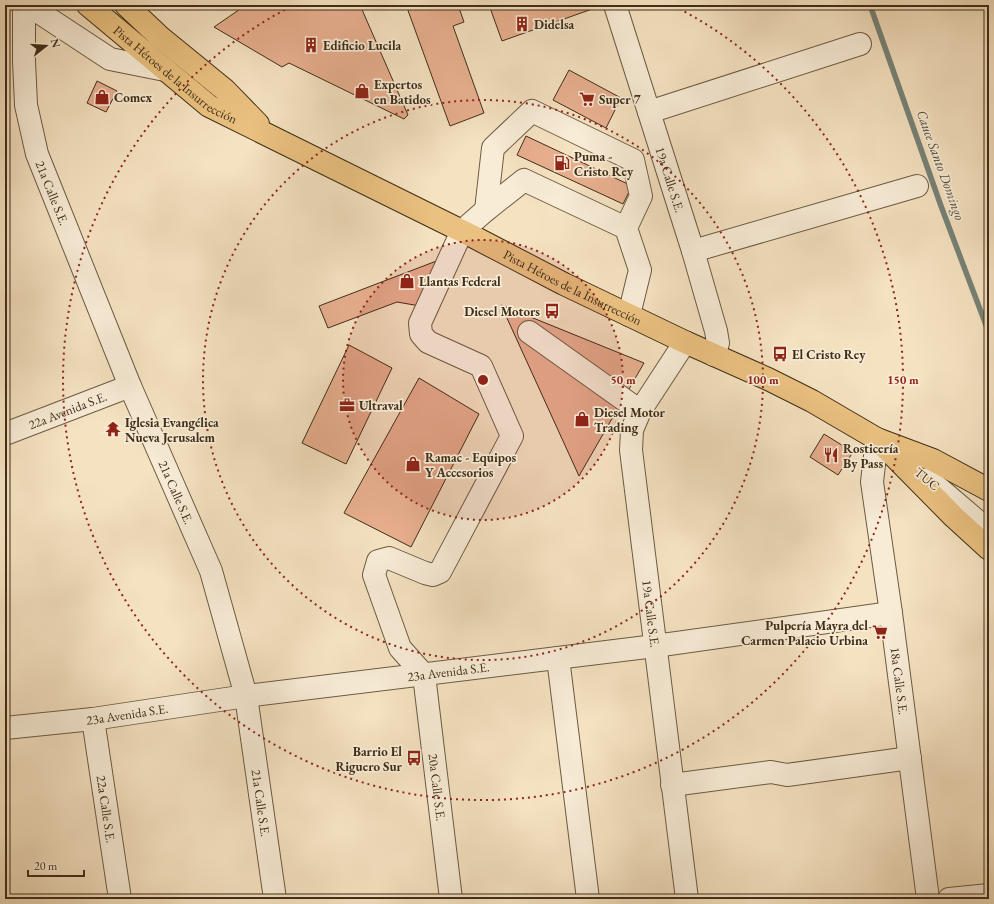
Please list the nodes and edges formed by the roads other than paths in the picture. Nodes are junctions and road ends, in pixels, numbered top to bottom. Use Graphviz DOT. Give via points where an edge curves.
graph roads {
  1 [pos="24,5"];
  2 [pos="28,5"];
  3 [pos="88,5"];
  4 [pos="126,5"];
  5 [pos="615,5"];
  6 [pos="860,44"];
  7 [pos="165,70"];
  8 [pos="649,112"];
  9 [pos="268,135"];
  10 [pos="917,186"];
  11 [pos="473,225"];
  12 [pos="626,228"];
  13 [pos="693,251"];
  14 [pos="629,315"];
  15 [pos="529,332"];
  16 [pos="685,342"];
  17 [pos="714,355"];
  18 [pos="130,386"];
  19 [pos="640,411"];
  20 [pos="5,434"];
  21 [pos="877,439"];
  22 [pos="989,490"];
  23 [pos="989,515"];
  24 [pos="989,531"];
  25 [pos="989,549"];
  26 [pos="891,613"];
  27 [pos="655,646"];
  28 [pos="558,658"];
  29 [pos="424,675"];
  30 [pos="246,696"];
  31 [pos="93,719"];
  32 [pos="5,728"];
  33 [pos="910,758"];
  34 [pos="672,785"];
  35 [pos="989,895"];
  36 [pos="120,899"];
  37 [pos="274,899"];
  38 [pos="451,899"];
  39 [pos="588,899"];
  40 [pos="686,899"];
  41 [pos="928,899"];
  42 [pos="949,899"];
  1 -- 18 [label="street, 21a Calle S.E." via="26,105 36,154"];
  2 -- 7 [label="street" via="110,60"];
  3 -- 7 [label="main road, Pista Héroes de la Insurrección"];
  4 -- 9 [label="main road, Pista Héroes de la Insurrección" via="160,38 224,90"];
  5 -- 8 [label="street, 19a Calle S.E."];
  6 -- 8 [label="street"];
  7 -- 9 [label="main road, Pista Héroes de la Insurrección" via="209,106"];
  8 -- 13 [label="street, 19a Calle S.E."];
  9 -- 11 [label="main road, Pista Héroes de la Insurrección"];
  10 -- 13 [label="street"];
  11 -- 12 [label="street" via="524,180"];
  11 -- 12 [label="street" via="493,148 532,111 633,160 641,196"];
  11 -- 14 [label="main road, Pista Héroes de la Insurrección"];
  11 -- 29 [label="street" via="420,323 422,334 428,342 481,366 512,436 440,572 433,575 425,573 389,558 378,561 374,575 400,648"];
  12 -- 14 [label="street" via="640,270"];
  13 -- 17 [label="street, 19a Calle S.E." via="716,331 718,343"];
  14 -- 16 [label="main road, Pista Héroes de la Insurrección"];
  15 -- 19 [label="street"];
  16 -- 17 [label="main road, Pista Héroes de la Insurrección"];
  16 -- 19 [label="street, 19a Calle S.E."];
  17 -- 21 [label="main road, Pista Héroes de la Insurrección" via="812,401"];
  18 -- 20 [label="street, 22a Avenida S.E."];
  18 -- 30 [label="street, 21a Calle S.E." via="211,570"];
  19 -- 27 [label="street, 19a Calle S.E." via="632,430 631,450"];
  21 -- 22 [label="main road, Pista Héroes de la Insurrección" via="933,460"];
  21 -- 23 [label="street, TUC"];
  21 -- 24 [label="street, TUC"];
  21 -- 25 [label="main road, Pista Héroes de la Insurrección"];
  21 -- 26 [label="street, 18a Calle S.E." via="872,482"];
  26 -- 27 [label="street, 23a Avenida S.E."];
  26 -- 33 [label="street, 18a Calle S.E."];
  27 -- 28 [label="street, 23a Avenida S.E."];
  27 -- 34 [label="street, 19a Calle S.E."];
  28 -- 29 [label="street, 23a Avenida S.E."];
  28 -- 39 [label="street"];
  29 -- 30 [label="street, 23a Avenida S.E."];
  29 -- 38 [label="street, 20a Calle S.E."];
  30 -- 31 [label="street, 23a Avenida S.E."];
  30 -- 37 [label="street, 21a Calle S.E."];
  31 -- 32 [label="street, 23a Avenida S.E."];
  31 -- 36 [label="street, 22a Calle S.E."];
  33 -- 34 [label="street" via="787,775 771,772"];
  33 -- 41 [label="street, 18a Calle S.E."];
  34 -- 40 [label="street, 19a Calle S.E."];
  35 -- 42 [label="street"];
}
